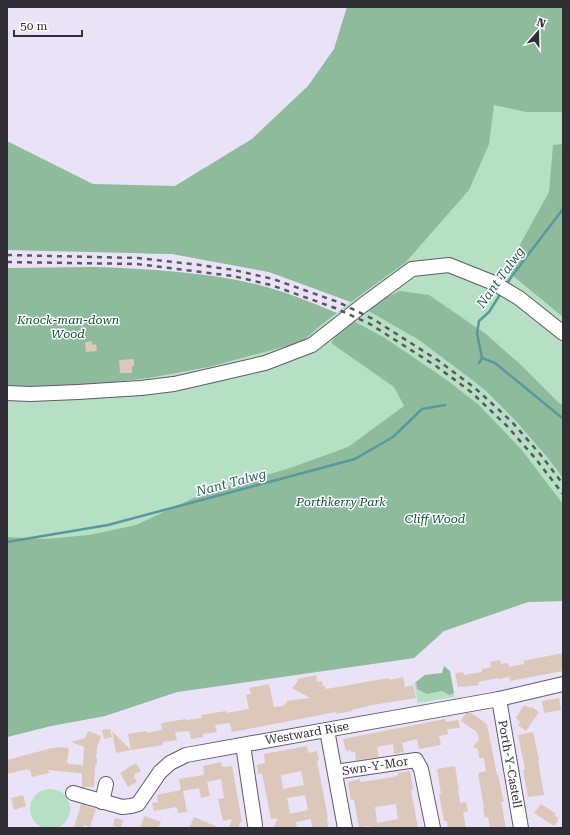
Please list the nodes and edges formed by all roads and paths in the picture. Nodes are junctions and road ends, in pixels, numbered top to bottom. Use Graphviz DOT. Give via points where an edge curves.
graph roads {
  1 [pos="563,333"];
  2 [pos="7,393"];
  3 [pos="563,684"];
  4 [pos="499,699"];
  5 [pos="327,730"];
  6 [pos="243,745"];
  7 [pos="335,772"];
  8 [pos="106,784"];
  9 [pos="73,793"];
  10 [pos="102,802"];
  11 [pos="255,825"];
  12 [pos="345,828"];
  13 [pos="433,828"];
  14 [pos="521,828"];
  1 -- 2 [label="street" via="504,288 449,265 412,269 312,345 265,363 174,384 141,388"];
  3 -- 4 [label="street, Westward Rise"];
  4 -- 5 [label="street, Westward Rise"];
  4 -- 14 [label="street, Porth-Y-Castell"];
  5 -- 6 [label="street, Westward Rise"];
  5 -- 7 [label="street"];
  6 -- 10 [label="street, Westward Rise" via="186,755 170,763 160,772 138,804 122,807"];
  6 -- 11 [label="street"];
  7 -- 12 [label="street"];
  7 -- 13 [label="street, Swn-Y-Mor" via="416,760 421,769"];
  8 -- 10 [label="street"];
  9 -- 10 [label="street, Westward Rise"];
}
